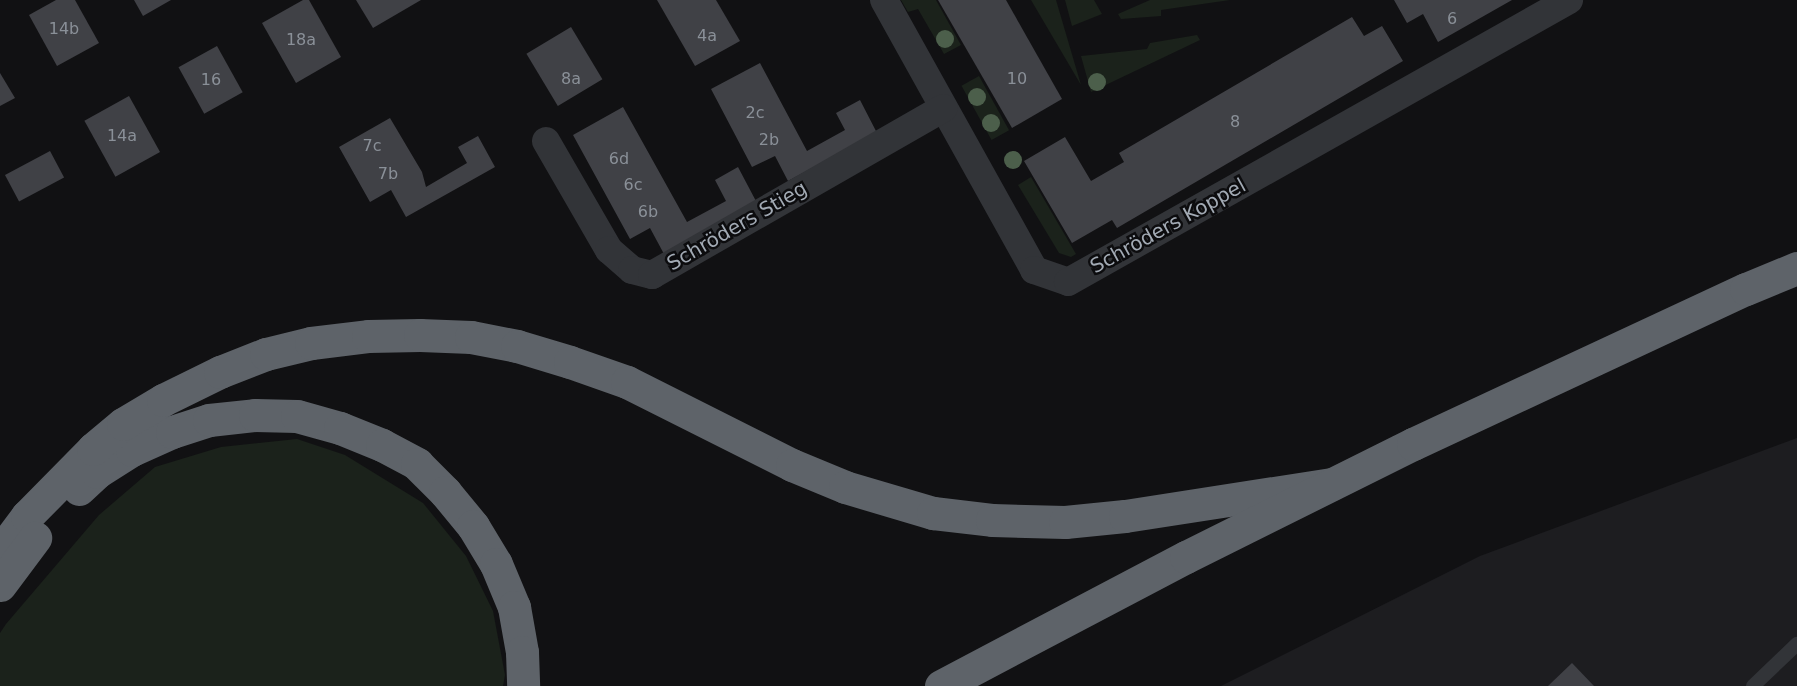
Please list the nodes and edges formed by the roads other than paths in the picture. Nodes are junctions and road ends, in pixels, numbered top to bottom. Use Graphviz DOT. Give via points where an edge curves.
graph roads {
  1 [pos="884,0"];
  2 [pos="1569,0"];
  3 [pos="944,108"];
  4 [pos="546,141"];
  5 [pos="1797,268"];
  6 [pos="1332,484"];
  7 [pos="0,552"];
  8 [pos="0,585"];
  9 [pos="1797,644"];
  10 [pos="523,686"];
  11 [pos="941,686"];
  12 [pos="1753,686"];
  1 -- 3 [label="street, Schröders Koppel"];
  2 -- 3 [label="street, Schröders Koppel" via="1068,282 1034,270"];
  3 -- 4 [label="street, Schröders Stieg" via="652,275 632,270 609,250"];
  5 -- 6 [label="highway"];
  6 -- 7 [label="highway" via="1065,522 933,513 846,487 792,465 627,382 570,362 471,337 368,336 311,343 266,354 220,372 123,424 27,516"];
  6 -- 11 [label="highway"];
  8 -- 10 [label="highway" via="70,497 97,472 132,450 209,420 297,416 382,445 417,464 446,492 496,564 509,597 522,652"];
  9 -- 12 [label="lane"];
}
